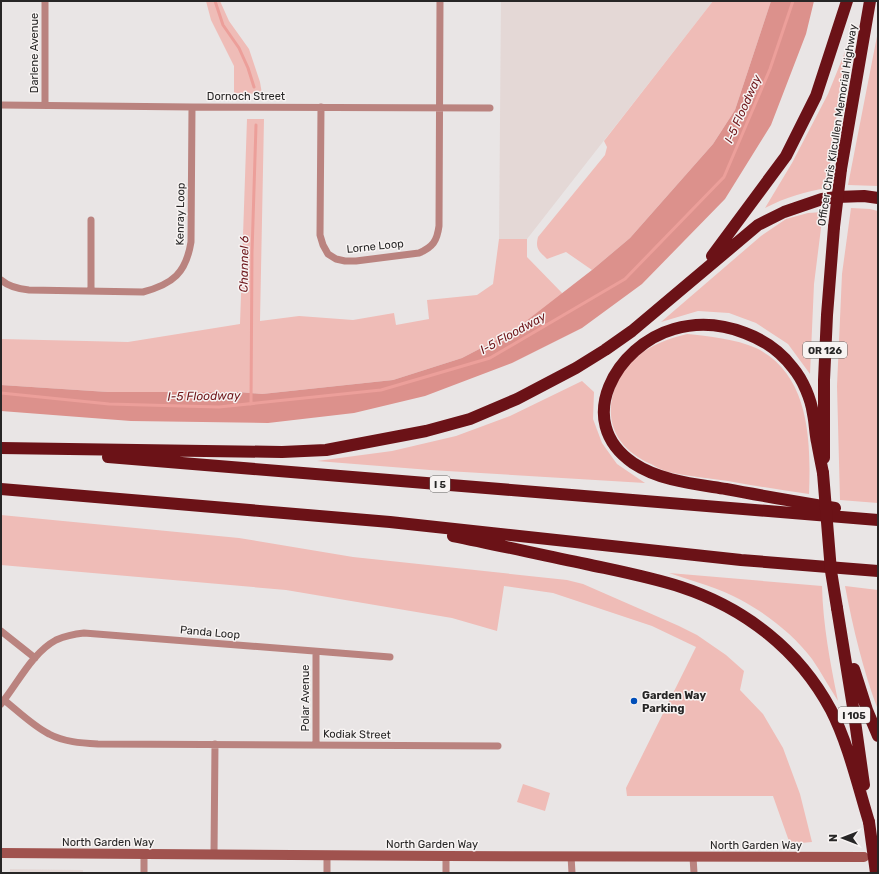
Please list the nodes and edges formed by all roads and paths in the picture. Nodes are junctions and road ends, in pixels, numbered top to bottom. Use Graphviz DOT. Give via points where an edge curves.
graph roads {
  1 [pos="46,1"];
  2 [pos="440,1"];
  3 [pos="847,1"];
  4 [pos="870,1"];
  5 [pos="1,105"];
  6 [pos="45,105"];
  7 [pos="192,107"];
  8 [pos="321,107"];
  9 [pos="441,107"];
  10 [pos="490,108"];
  11 [pos="878,198"];
  12 [pos="91,220"];
  13 [pos="701,271"];
  14 [pos="1,280"];
  15 [pos="91,291"];
  16 [pos="1,448"];
  17 [pos="823,473"];
  18 [pos="1,489"];
  19 [pos="878,516"];
  20 [pos="878,520"];
  21 [pos="390,522"];
  22 [pos="878,571"];
  23 [pos="838,608"];
  24 [pos="1,631"];
  25 [pos="316,652"];
  26 [pos="35,658"];
  27 [pos="390,658"];
  28 [pos="3,702"];
  29 [pos="878,736"];
  30 [pos="215,744"];
  31 [pos="316,745"];
  32 [pos="498,746"];
  33 [pos="869,822"];
  34 [pos="1,853"];
  35 [pos="144,854"];
  36 [pos="214,854"];
  37 [pos="327,855"];
  38 [pos="446,856"];
  39 [pos="571,856"];
  40 [pos="864,856"];
  41 [pos="694,857"];
  42 [pos="144,873"];
  43 [pos="327,873"];
  44 [pos="446,873"];
  45 [pos="572,873"];
  46 [pos="694,873"];
  47 [pos="876,873"];
  1 -- 6 [label="street, Darlene Avenue"];
  2 -- 9 [label="street"];
  3 -- 13 [label="highway" via="816,96 786,156"];
  4 -- 17 [label="highway, Officer Chris Kilcullen Memorial Highway / OR 126, bridge" via="841,169 834,227 826,316"];
  5 -- 6 [label="street, Dornoch Street"];
  6 -- 7 [label="street, Dornoch Street"];
  7 -- 8 [label="street, Dornoch Street"];
  7 -- 15 [label="street, Kenray Loop" via="191,242 189,257 184,267 172,280 159,288 143,292"];
  8 -- 9 [label="street, Dornoch Street"];
  8 -- 9 [label="street, Lorne Loop" via="320,235 328,254 336,259 356,261 419,253 433,244 438,236"];
  9 -- 10 [label="street, Dornoch Street"];
  11 -- 13 [label="highway" via="837,197 784,212 758,225"];
  12 -- 15 [label="street"];
  13 -- 16 [label="highway" via="632,331 576,368 517,399 426,432 326,450 282,452"];
  14 -- 15 [label="street, Kenray Loop" via="18,289"];
  16 -- 20 [label="highway, I 5"];
  17 -- 19 [label="highway" via="813,412 805,389 794,369 784,358 771,346 755,337 724,326 691,325 673,329 653,338 628,356 608,388 604,414 610,439 633,463 669,479"];
  17 -- 23 [label="highway, Officer Chris Kilcullen Memorial Highway / I 105, bridge" via="831,571"];
  18 -- 21 [label="highway"];
  21 -- 22 [label="highway" via="741,560"];
  21 -- 33 [label="highway" via="645,577 709,597 735,610 779,642 816,685 831,711 848,752"];
  23 -- 29 [label="highway" via="859,685"];
  23 -- 33 [label="highway, Officer Chris Kilcullen Memorial Highway / I 105"];
  24 -- 26 [label="street"];
  25 -- 26 [label="street, Panda Loop" via="84,633 57,640"];
  25 -- 27 [label="street, Panda Loop"];
  25 -- 31 [label="street, Polar Avenue"];
  26 -- 28 [label="street, Panda Loop"];
  28 -- 30 [label="street, Kodiak Street" via="41,730 76,743"];
  30 -- 31 [label="street, Kodiak Street"];
  30 -- 36 [label="street"];
  31 -- 32 [label="street, Kodiak Street"];
  33 -- 47 [label="highway, Officer Chris Kilcullen Memorial Highway / I 105, bridge"];
  34 -- 35 [label="street, North Garden Way"];
  35 -- 36 [label="street, North Garden Way"];
  35 -- 42 [label="street"];
  36 -- 37 [label="street, North Garden Way"];
  37 -- 38 [label="street, North Garden Way"];
  37 -- 43 [label="street"];
  38 -- 39 [label="street, North Garden Way"];
  38 -- 44 [label="street"];
  39 -- 41 [label="street, North Garden Way"];
  39 -- 45 [label="street"];
  40 -- 41 [label="street, North Garden Way"];
  41 -- 46 [label="street"];
}
